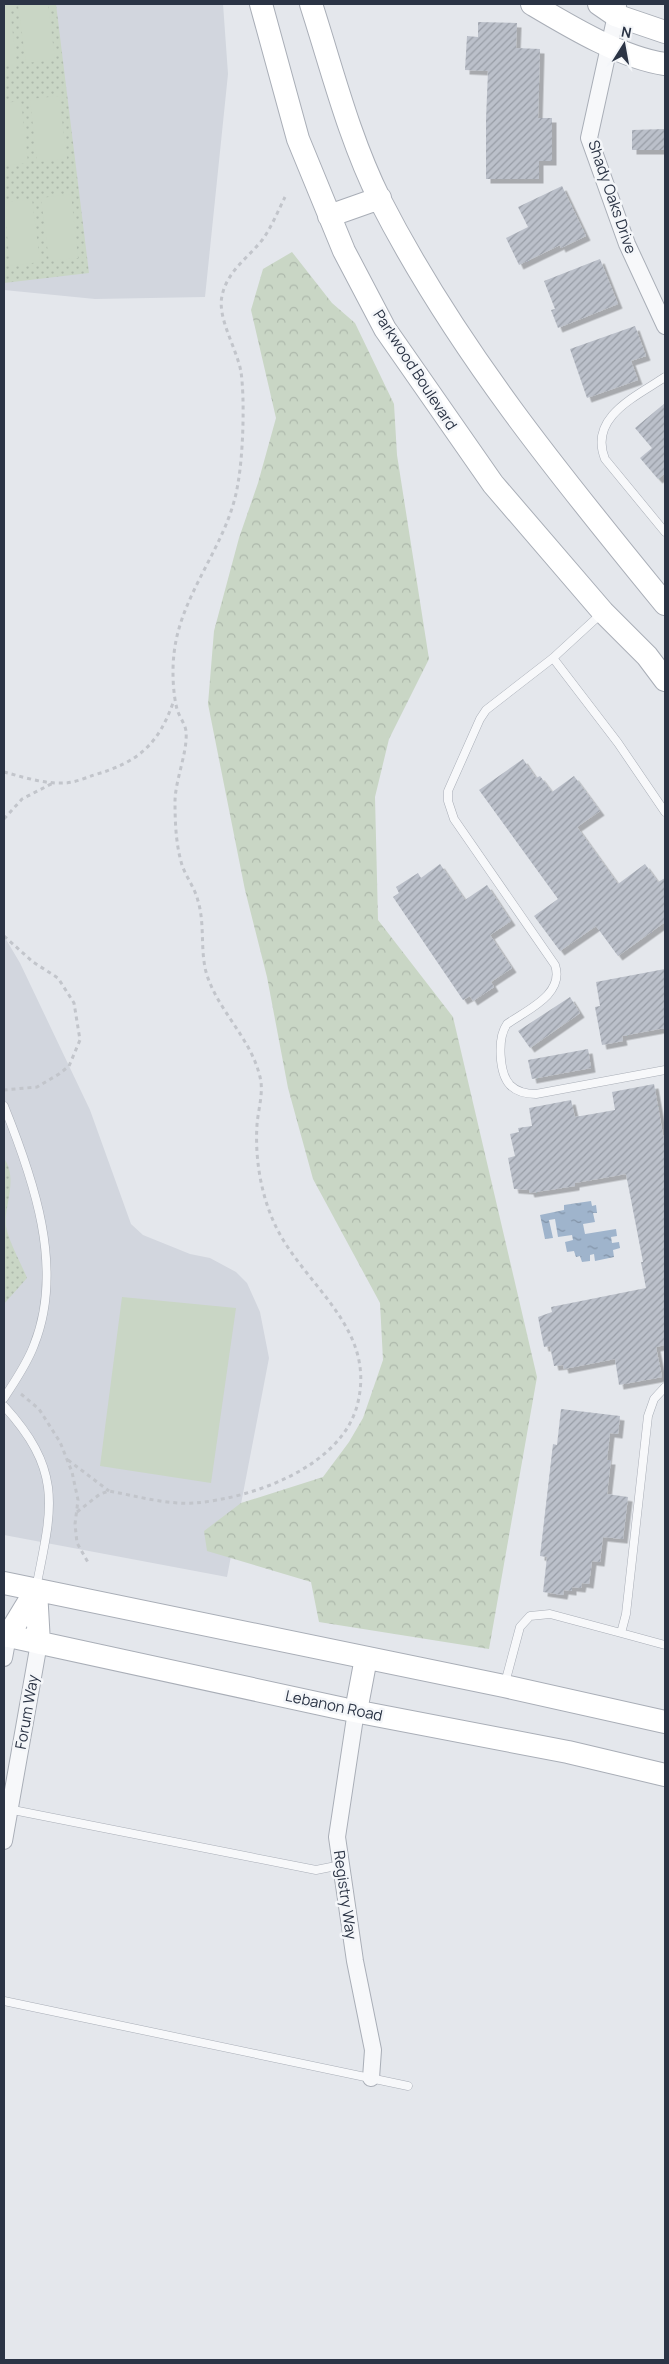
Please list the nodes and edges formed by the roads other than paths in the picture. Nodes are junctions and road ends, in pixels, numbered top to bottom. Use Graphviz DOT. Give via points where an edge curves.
graph roads {
  1 [pos="261,4"];
  2 [pos="311,4"];
  3 [pos="532,4"];
  4 [pos="611,7"];
  5 [pos="665,32"];
  6 [pos="608,45"];
  7 [pos="665,64"];
  8 [pos="380,198"];
  9 [pos="329,216"];
  10 [pos="665,326"];
  11 [pos="665,377"];
  12 [pos="665,532"];
  13 [pos="665,604"];
  14 [pos="604,612"];
  15 [pos="553,658"];
  16 [pos="665,680"];
  17 [pos="665,812"];
  18 [pos="665,1070"];
  19 [pos="4,1106"];
  20 [pos="665,1387"];
  21 [pos="4,1398"];
  22 [pos="4,1406"];
  23 [pos="4,1583"];
  24 [pos="36,1590"];
  25 [pos="621,1633"];
  26 [pos="6,1636"];
  27 [pos="39,1643"];
  28 [pos="665,1645"];
  29 [pos="4,1658"];
  30 [pos="366,1658"];
  31 [pos="504,1686"];
  32 [pos="356,1711"];
  33 [pos="665,1722"];
  34 [pos="665,1775"];
  35 [pos="7,1808"];
  36 [pos="4,1841"];
  37 [pos="341,1865"];
  38 [pos="4,2001"];
  39 [pos="371,2078"];
  40 [pos="408,2086"];
  1 -- 9 [label="main road, Parkwood Boulevard" via="298,139"];
  2 -- 8 [label="main road" via="350,128"];
  3 -- 6 [label="main road"];
  4 -- 5 [label="main road"];
  4 -- 6 [label="street, Shady Oaks Drive"];
  6 -- 7 [label="main road"];
  6 -- 10 [label="street, Shady Oaks Drive" via="589,138 627,244"];
  8 -- 9 [label="main road"];
  8 -- 13 [label="main road" via="420,273 473,354 571,488"];
  9 -- 14 [label="main road, Parkwood Boulevard" via="385,329 430,397 493,484"];
  11 -- 12 [label="lane" via="616,410 607,422 601,448 605,459"];
  14 -- 15 [label="lane"];
  14 -- 16 [label="main road, Parkwood Boulevard" via="647,656"];
  15 -- 17 [label="lane" via="618,743"];
  15 -- 18 [label="lane" via="486,710 448,791 454,819 558,973 549,994 502,1031 500,1047 505,1075 512,1087 536,1094"];
  19 -- 21 [label="lane" via="32,1186 42,1229 46,1274 45,1301 35,1344"];
  20 -- 25 [label="lane" via="654,1399 648,1416 626,1614"];
  22 -- 24 [label="lane" via="34,1445 48,1486 48,1526"];
  23 -- 24 [label="main road"];
  24 -- 26 [label="main road"];
  24 -- 27 [label="main road"];
  24 -- 30 [label="main road"];
  25 -- 28 [label="lane"];
  25 -- 31 [label="lane" via="550,1614 530,1616 520,1627"];
  26 -- 27 [label="main road, Lebanon Road"];
  26 -- 29 [label="street"];
  27 -- 32 [label="main road, Lebanon Road"];
  27 -- 35 [label="street, Forum Way"];
  30 -- 31 [label="main road"];
  30 -- 32 [label="main road"];
  31 -- 33 [label="main road"];
  32 -- 34 [label="main road, Lebanon Road" via="568,1752"];
  32 -- 37 [label="street, Registry Way" via="337,1837"];
  35 -- 36 [label="street, Forum Way"];
  35 -- 37 [label="lane" via="316,1870"];
  37 -- 39 [label="street, Registry Way" via="355,1961 373,2050"];
  38 -- 39 [label="lane"];
  39 -- 40 [label="lane"];
}
